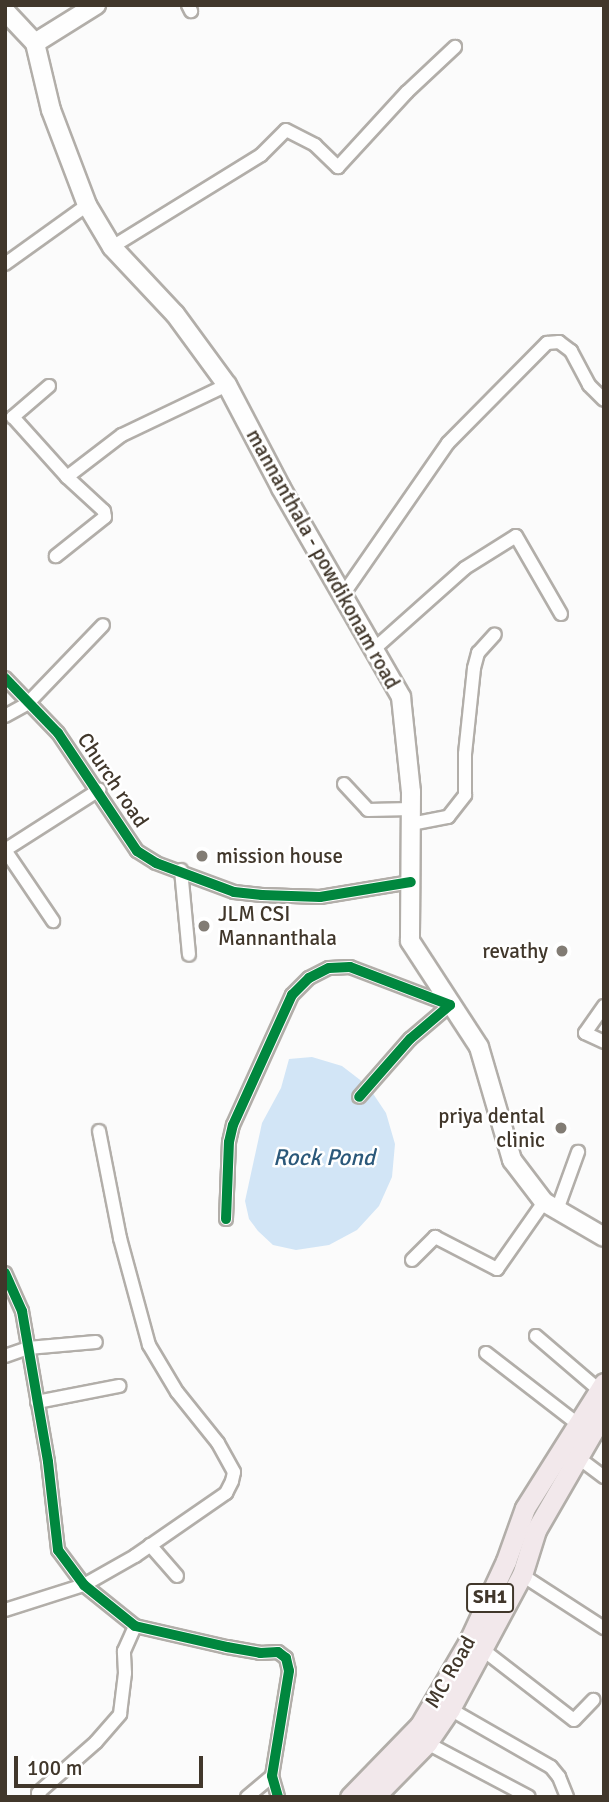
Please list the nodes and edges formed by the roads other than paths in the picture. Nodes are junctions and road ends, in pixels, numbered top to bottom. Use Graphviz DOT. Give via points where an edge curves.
graph roads {
  1 [pos="96,5"];
  2 [pos="5,11"];
  3 [pos="35,43"];
  4 [pos="455,47"];
  5 [pos="87,205"];
  6 [pos="112,247"];
  7 [pos="5,264"];
  8 [pos="227,385"];
  9 [pos="49,386"];
  10 [pos="604,400"];
  11 [pos="9,415"];
  12 [pos="67,477"];
  13 [pos="56,556"];
  14 [pos="342,596"];
  15 [pos="561,614"];
  16 [pos="103,625"];
  17 [pos="495,634"];
  18 [pos="373,650"];
  19 [pos="5,678"];
  20 [pos="29,703"];
  21 [pos="5,716"];
  22 [pos="344,784"];
  23 [pos="99,790"];
  24 [pos="411,817"];
  25 [pos="5,850"];
  26 [pos="181,870"];
  27 [pos="411,882"];
  28 [pos="53,921"];
  29 [pos="188,955"];
  30 [pos="450,1006"];
  31 [pos="604,1006"];
  32 [pos="604,1042"];
  33 [pos="359,1097"];
  34 [pos="99,1130"];
  35 [pos="578,1153"];
  36 [pos="550,1206"];
  37 [pos="226,1219"];
  38 [pos="604,1237"];
  39 [pos="412,1260"];
  40 [pos="5,1273"];
  41 [pos="536,1336"];
  42 [pos="96,1342"];
  43 [pos="28,1348"];
  44 [pos="486,1353"];
  45 [pos="5,1356"];
  46 [pos="119,1386"];
  47 [pos="601,1387"];
  48 [pos="37,1402"];
  49 [pos="604,1412"];
  50 [pos="578,1424"];
  51 [pos="576,1456"];
  52 [pos="604,1477"];
  53 [pos="150,1545"];
  54 [pos="522,1574"];
  55 [pos="177,1576"];
  56 [pos="84,1585"];
  57 [pos="5,1610"];
  58 [pos="135,1626"];
  59 [pos="604,1628"];
  60 [pos="475,1646"];
  61 [pos="593,1700"];
  62 [pos="450,1709"];
  63 [pos="427,1743"];
  64 [pos="272,1776"];
  65 [pos="375,1796"];
  66 [pos="40,1797"];
  67 [pos="247,1797"];
  68 [pos="278,1797"];
  69 [pos="350,1797"];
  70 [pos="529,1797"];
  71 [pos="567,1797"];
  1 -- 3 [label="main road"];
  2 -- 3 [label="main road, mannanthala - powdikonam road"];
  3 -- 5 [label="main road, mannanthala - powdikonam road" via="51,110"];
  4 -- 6 [label="street" via="338,167 315,145 286,130 261,155"];
  5 -- 6 [label="main road, mannanthala - powdikonam road"];
  5 -- 7 [label="street"];
  6 -- 8 [label="main road, mannanthala - powdikonam road" via="175,314"];
  8 -- 12 [label="street" via="122,435"];
  8 -- 14 [label="main road, mannanthala - powdikonam road"];
  9 -- 11 [label="street"];
  10 -- 14 [label="street" via="589,385 571,351 559,342 547,343 448,443"];
  11 -- 12 [label="street"];
  12 -- 13 [label="street" via="105,517"];
  14 -- 18 [label="main road, mannanthala - powdikonam road"];
  15 -- 18 [label="street" via="516,536 465,569"];
  16 -- 20 [label="street"];
  17 -- 24 [label="street" via="478,653 474,668 464,754 465,795 448,817"];
  18 -- 24 [label="main road, mannanthala - powdikonam road" via="401,697"];
  19 -- 20 [label="street, Church road"];
  20 -- 21 [label="street"];
  20 -- 23 [label="street, Church road" via="58,733"];
  22 -- 24 [label="street" via="368,810"];
  23 -- 25 [label="street"];
  23 -- 26 [label="street, Church road" via="136,850 156,863"];
  24 -- 27 [label="main road, mannanthala - powdikonam road"];
  25 -- 28 [label="street"];
  26 -- 27 [label="street, Church road" via="234,892 262,895 320,897"];
  26 -- 29 [label="street"];
  27 -- 30 [label="main road, mannanthala - powdikonam road" via="410,941"];
  30 -- 33 [label="street" via="410,1039"];
  30 -- 36 [label="main road, mannanthala - powdikonam road" via="479,1048 512,1160"];
  30 -- 37 [label="street" via="350,967 329,968 309,978 292,995 233,1125"];
  31 -- 32 [label="street" via="585,1033"];
  34 -- 53 [label="street" via="120,1238 149,1345 234,1472 226,1493"];
  35 -- 36 [label="street"];
  36 -- 38 [label="main road, mannanthala - powdikonam road"];
  36 -- 39 [label="street" via="497,1269 435,1237"];
  40 -- 43 [label="street" via="22,1311"];
  41 -- 47 [label="street"];
  42 -- 43 [label="street"];
  43 -- 45 [label="street"];
  43 -- 48 [label="street"];
  44 -- 50 [label="street"];
  46 -- 48 [label="street"];
  47 -- 50 [label="main road, MC Road / SH1"];
  48 -- 56 [label="street" via="58,1550"];
  49 -- 51 [label="main road, MC Road / SH1"];
  50 -- 60 [label="main road, MC Road / SH1" via="525,1508"];
  51 -- 52 [label="street"];
  51 -- 54 [label="main road, MC Road / SH1" via="536,1530"];
  53 -- 55 [label="street"];
  53 -- 56 [label="street"];
  54 -- 59 [label="street"];
  54 -- 60 [label="main road, MC Road / SH1"];
  56 -- 57 [label="street"];
  56 -- 58 [label="street"];
  58 -- 64 [label="street" via="283,1655 289,1671"];
  58 -- 66 [label="street" via="124,1651 120,1714 96,1742 38,1793"];
  60 -- 61 [label="street" via="574,1720"];
  60 -- 62 [label="main road, MC Road / SH1"];
  60 -- 69 [label="main road, MC Road / SH1" via="420,1725"];
  62 -- 63 [label="main road, MC Road / SH1"];
  62 -- 71 [label="street" via="551,1767"];
  63 -- 65 [label="main road, MC Road / SH1"];
  63 -- 70 [label="street"];
  64 -- 67 [label="street"];
  64 -- 68 [label="street"];
}
